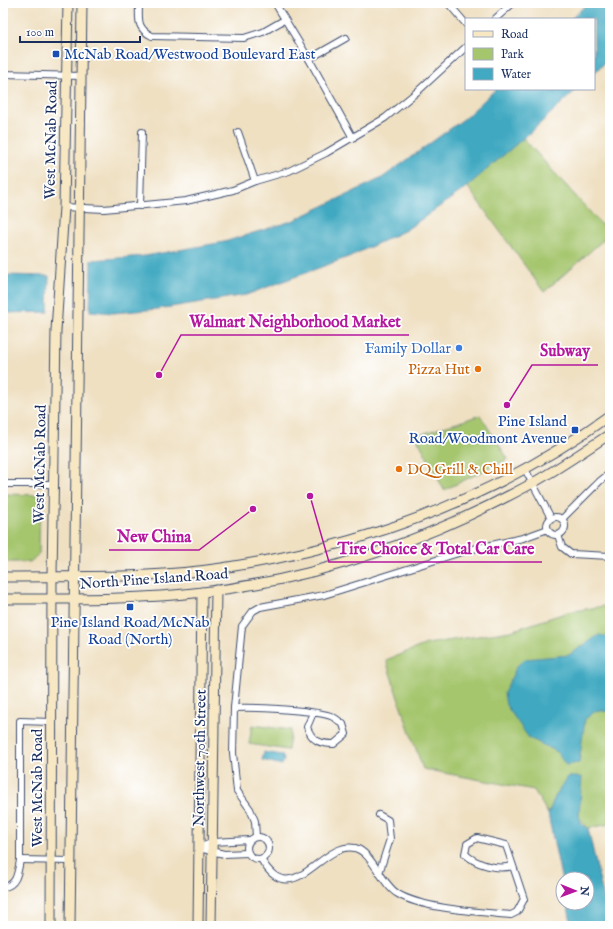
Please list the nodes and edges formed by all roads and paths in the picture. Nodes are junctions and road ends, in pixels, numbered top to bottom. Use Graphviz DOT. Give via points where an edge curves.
graph roads {
  1 [pos="68,3"];
  2 [pos="82,3"];
  3 [pos="139,3"];
  4 [pos="275,3"];
  5 [pos="448,3"];
  6 [pos="513,3"];
  7 [pos="496,18"];
  8 [pos="284,20"];
  9 [pos="465,23"];
  10 [pos="346,38"];
  11 [pos="465,48"];
  12 [pos="309,59"];
  13 [pos="3,74"];
  14 [pos="67,76"];
  15 [pos="81,76"];
  16 [pos="142,132"];
  17 [pos="238,132"];
  18 [pos="353,138"];
  19 [pos="255,181"];
  20 [pos="140,206"];
  21 [pos="64,208"];
  22 [pos="79,208"];
  23 [pos="610,415"];
  24 [pos="610,434"];
  25 [pos="525,469"];
  26 [pos="610,473"];
  27 [pos="532,483"];
  28 [pos="3,484"];
  29 [pos="54,484"];
  30 [pos="551,518"];
  31 [pos="562,519"];
  32 [pos="548,529"];
  33 [pos="558,535"];
  34 [pos="610,556"];
  35 [pos="52,576"];
  36 [pos="75,576"];
  37 [pos="3,577"];
  38 [pos="216,590"];
  39 [pos="202,592"];
  40 [pos="74,598"];
  41 [pos="3,599"];
  42 [pos="52,599"];
  43 [pos="202,659"];
  44 [pos="215,659"];
  45 [pos="234,708"];
  46 [pos="201,712"];
  47 [pos="214,712"];
  48 [pos="313,713"];
  49 [pos="51,722"];
  50 [pos="380,815"];
  51 [pos="256,836"];
  52 [pos="250,840"];
  53 [pos="213,842"];
  54 [pos="199,848"];
  55 [pos="213,852"];
  56 [pos="248,853"];
  57 [pos="261,859"];
  58 [pos="20,860"];
  59 [pos="52,861"];
  60 [pos="71,861"];
  61 [pos="513,866"];
  62 [pos="379,874"];
  63 [pos="3,887"];
  64 [pos="51,926"];
  65 [pos="70,926"];
  66 [pos="198,926"];
  67 [pos="211,926"];
  1 -- 14 [label="main road, West McNab Road"];
  2 -- 15 [label="main road, West McNab Road"];
  3 -- 8 [label="street" via="138,21 143,31 152,36 244,38 264,32"];
  4 -- 8 [label="street"];
  5 -- 9 [label="street"];
  6 -- 7 [label="street"];
  8 -- 12 [label="street"];
  10 -- 12 [label="street"];
  11 -- 18 [label="street" via="385,118"];
  12 -- 18 [label="street"];
  13 -- 14 [label="street"];
  14 -- 15 [label="street"];
  14 -- 21 [label="main road, West McNab Road"];
  15 -- 22 [label="main road, West McNab Road"];
  16 -- 20 [label="street"];
  17 -- 19 [label="street"];
  18 -- 19 [label="street" via="289,171"];
  19 -- 20 [label="street" via="233,190 186,201"];
  20 -- 22 [label="street"];
  21 -- 22 [label="street"];
  21 -- 29 [label="main road, West McNab Road" via="56,331"];
  22 -- 36 [label="main road, West McNab Road"];
  23 -- 25 [label="main road, North Pine Island Road"];
  24 -- 27 [label="main road, North Pine Island Road"];
  25 -- 27 [label="street"];
  25 -- 36 [label="main road, North Pine Island Road" via="454,504 389,530 342,544 221,569 148,575"];
  26 -- 31 [label="street"];
  27 -- 30 [label="street"];
  27 -- 38 [label="main road, North Pine Island Road" via="441,528 387,548 296,575"];
  28 -- 29 [label="street"];
  29 -- 35 [label="main road, West McNab Road"];
  30 -- 31 [label="street" via="557,516"];
  30 -- 32 [label="street"];
  31 -- 33 [label="street" via="566,524 565,530"];
  32 -- 33 [label="street" via="551,534"];
  32 -- 45 [label="street" via="523,538 468,550 324,596 260,607 253,611 242,626"];
  33 -- 34 [label="street" via="562,547 571,554"];
  35 -- 36 [label="main road, North Pine Island Road"];
  35 -- 37 [label="main road, North Pine Island Road"];
  35 -- 42 [label="main road, West McNab Road"];
  36 -- 40 [label="main road, West McNab Road"];
  38 -- 39 [label="main road, North Pine Island Road"];
  38 -- 44 [label="main road, Northwest 70th Street"];
  39 -- 40 [label="main road, North Pine Island Road"];
  39 -- 43 [label="main road, Northwest 70th Street"];
  40 -- 42 [label="main road, North Pine Island Road"];
  40 -- 60 [label="main road, West McNab Road"];
  41 -- 42 [label="main road, North Pine Island Road"];
  42 -- 49 [label="main road, West McNab Road"];
  43 -- 44 [label="main road"];
  43 -- 46 [label="main road, Northwest 70th Street"];
  44 -- 47 [label="main road, Northwest 70th Street"];
  45 -- 48 [label="street" via="250,707"];
  45 -- 51 [label="street" via="234,775 237,791 256,821"];
  46 -- 47 [label="main road"];
  46 -- 54 [label="main road, Northwest 70th Street"];
  47 -- 53 [label="main road, Northwest 70th Street"];
  48 -- 48 [label="street" via="332,716 343,724 346,734 334,744 321,744 311,736 307,727"];
  49 -- 58 [label="street" via="20,720"];
  49 -- 59 [label="main road, West McNab Road"];
  50 -- 62 [label="street" via="388,820 390,839"];
  51 -- 52 [label="street"];
  51 -- 57 [label="street" via="266,840 269,846 267,854"];
  52 -- 53 [label="street"];
  52 -- 56 [label="street" via="246,846"];
  53 -- 54 [label="street"];
  53 -- 55 [label="main road, Northwest 70th Street"];
  54 -- 55 [label="street"];
  54 -- 66 [label="main road, Northwest 70th Street"];
  55 -- 56 [label="street"];
  55 -- 67 [label="main road, Northwest 70th Street"];
  56 -- 57 [label="street" via="253,858"];
  57 -- 62 [label="street" via="271,874 288,879 303,873 336,852 356,848 364,853"];
  58 -- 59 [label="street"];
  58 -- 63 [label="street" via="16,880"];
  59 -- 60 [label="street"];
  59 -- 64 [label="main road, West McNab Road"];
  60 -- 65 [label="main road, West McNab Road"];
  61 -- 61 [label="street" via="502,868 474,862 465,854 467,844 477,838 506,845"];
  61 -- 62 [label="street" via="524,899 511,915 461,910 406,898 390,888"];
}
